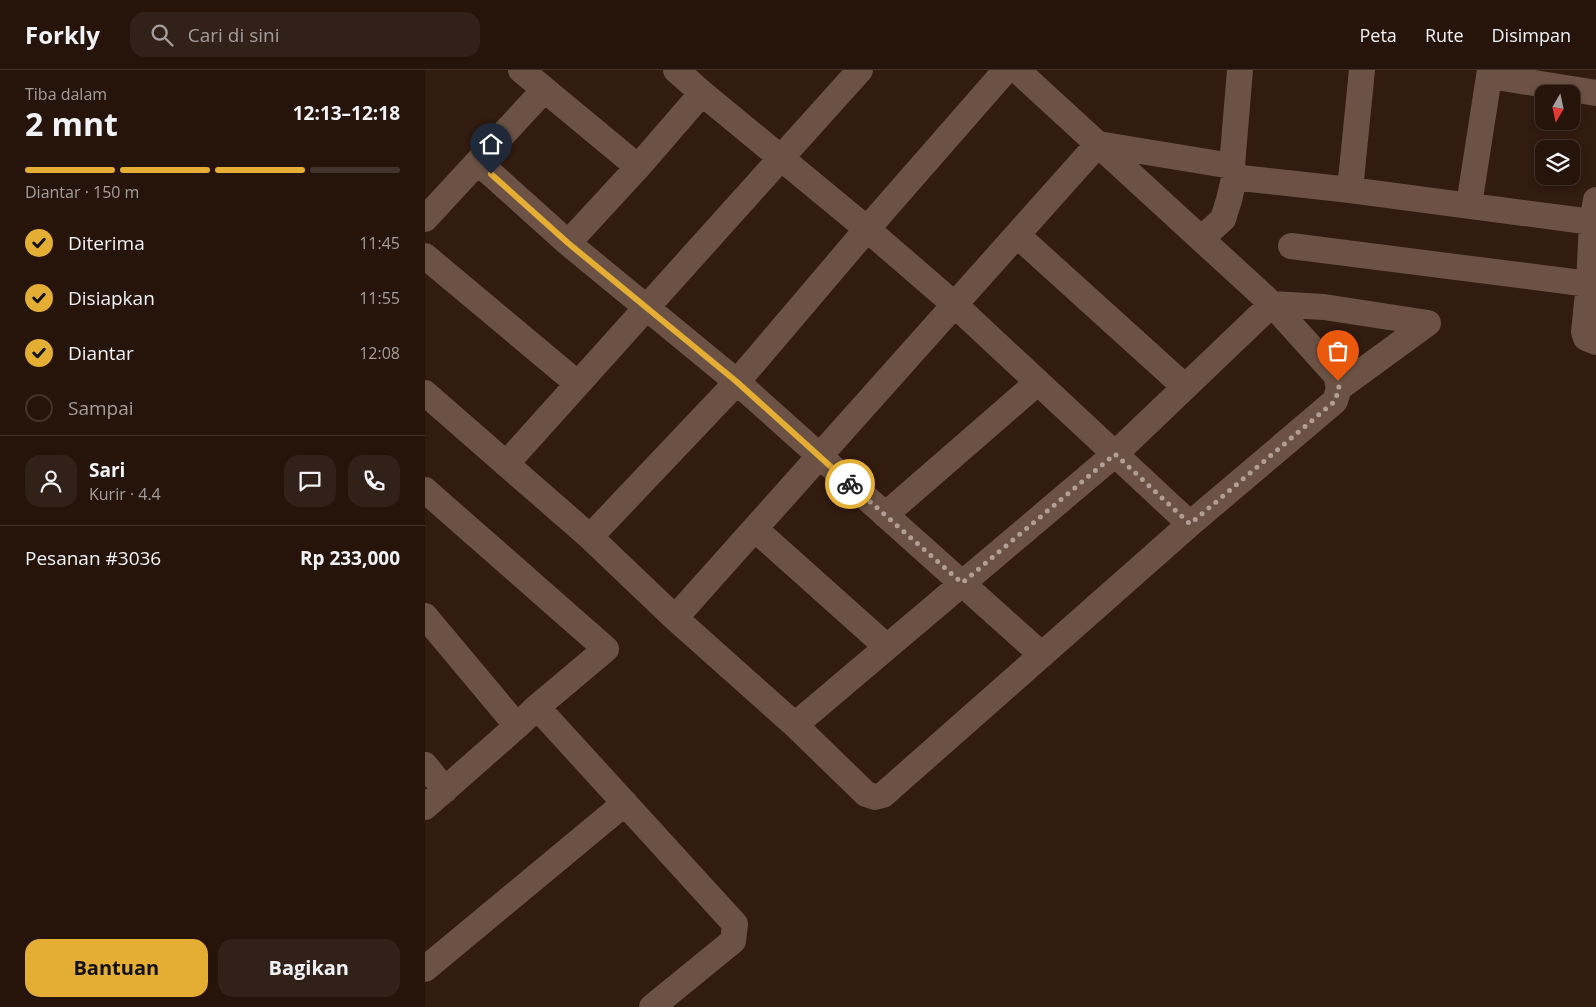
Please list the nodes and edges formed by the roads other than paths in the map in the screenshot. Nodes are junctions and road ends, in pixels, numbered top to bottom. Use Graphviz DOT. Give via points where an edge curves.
graph roads {
  1 [pos="521,70"];
  2 [pos="675,70"];
  3 [pos="1006,70"];
  4 [pos="1017,70"];
  5 [pos="1239,70"];
  6 [pos="1362,70"];
  7 [pos="851,73"];
  8 [pos="1490,73"];
  9 [pos="544,90"];
  10 [pos="702,93"];
  11 [pos="1596,93"];
  12 [pos="1098,144"];
  13 [pos="781,157"];
  14 [pos="477,162"];
  15 [pos="638,167"];
  16 [pos="1233,170"];
  17 [pos="1350,190"];
  18 [pos="429,205"];
  19 [pos="1469,205"];
  20 [pos="1594,211"];
  21 [pos="867,229"];
  22 [pos="1017,235"];
  23 [pos="1201,238"];
  24 [pos="568,243"];
  25 [pos="1291,246"];
  26 [pos="425,256"];
  27 [pos="1589,284"];
  28 [pos="1271,304"];
  29 [pos="955,305"];
  30 [pos="647,308"];
  31 [pos="1596,342"];
  32 [pos="737,382"];
  33 [pos="1037,382"];
  34 [pos="578,384"];
  35 [pos="1185,387"];
  36 [pos="1339,388"];
  37 [pos="425,393"];
  38 [pos="1115,454"];
  39 [pos="819,456"];
  40 [pos="506,464"];
  41 [pos="425,490"];
  42 [pos="885,515"];
  43 [pos="1190,524"];
  44 [pos="755,528"];
  45 [pos="590,537"];
  46 [pos="962,583"];
  47 [pos="425,616"];
  48 [pos="675,618"];
  49 [pos="887,647"];
  50 [pos="1042,655"];
  51 [pos="537,707"];
  52 [pos="795,725"];
  53 [pos="517,726"];
  54 [pos="425,765"];
  55 [pos="445,790"];
  56 [pos="625,803"];
  57 [pos="425,807"];
  58 [pos="425,968"];
  59 [pos="652,1007"];
  1 -- 9 [label="street"];
  2 -- 10 [label="street"];
  3 -- 21 [label="street"];
  4 -- 12 [label="street"];
  5 -- 16 [label="street"];
  6 -- 17 [label="street"];
  7 -- 13 [label="street"];
  8 -- 11 [label="street"];
  8 -- 19 [label="street"];
  9 -- 14 [label="street"];
  9 -- 15 [label="street"];
  10 -- 13 [label="street"];
  10 -- 15 [label="street"];
  12 -- 16 [label="street"];
  12 -- 22 [label="street"];
  12 -- 23 [label="street"];
  13 -- 21 [label="street"];
  13 -- 30 [label="street"];
  14 -- 18 [label="street"];
  14 -- 24 [label="street"];
  15 -- 24 [label="street"];
  16 -- 17 [label="street" via="1241,178 1249,180"];
  16 -- 23 [label="street" via="1223,219"];
  17 -- 19 [label="street"];
  19 -- 20 [label="street"];
  20 -- 27 [label="street"];
  21 -- 29 [label="street"];
  21 -- 32 [label="street"];
  22 -- 29 [label="street"];
  22 -- 35 [label="street"];
  23 -- 28 [label="street"];
  24 -- 30 [label="street"];
  25 -- 27 [label="street"];
  26 -- 34 [label="street"];
  27 -- 31 [label="street" via="1584,332 1587,338"];
  28 -- 35 [label="street"];
  28 -- 36 [label="street" via="1336,375"];
  28 -- 36 [label="street" via="1323,307 1428,323"];
  29 -- 33 [label="street"];
  29 -- 39 [label="street"];
  30 -- 32 [label="street"];
  30 -- 34 [label="street"];
  32 -- 39 [label="street"];
  32 -- 45 [label="street"];
  33 -- 38 [label="street"];
  33 -- 42 [label="street"];
  34 -- 40 [label="street"];
  35 -- 38 [label="street"];
  36 -- 43 [label="street" via="1335,401"];
  37 -- 40 [label="street"];
  38 -- 43 [label="street"];
  38 -- 46 [label="street"];
  39 -- 42 [label="street"];
  39 -- 44 [label="street"];
  40 -- 45 [label="street"];
  41 -- 51 [label="street" via="605,649"];
  42 -- 46 [label="street"];
  43 -- 50 [label="street"];
  44 -- 48 [label="street"];
  44 -- 49 [label="street"];
  45 -- 48 [label="street"];
  46 -- 49 [label="street"];
  46 -- 50 [label="street"];
  47 -- 53 [label="street"];
  48 -- 52 [label="street"];
  49 -- 52 [label="street"];
  50 -- 52 [label="street" via="879,797 866,794"];
  51 -- 53 [label="street"];
  51 -- 56 [label="street"];
  53 -- 55 [label="street"];
  54 -- 55 [label="street"];
  55 -- 57 [label="street"];
  56 -- 58 [label="street"];
  56 -- 59 [label="street" via="735,924 733,941"];
}
